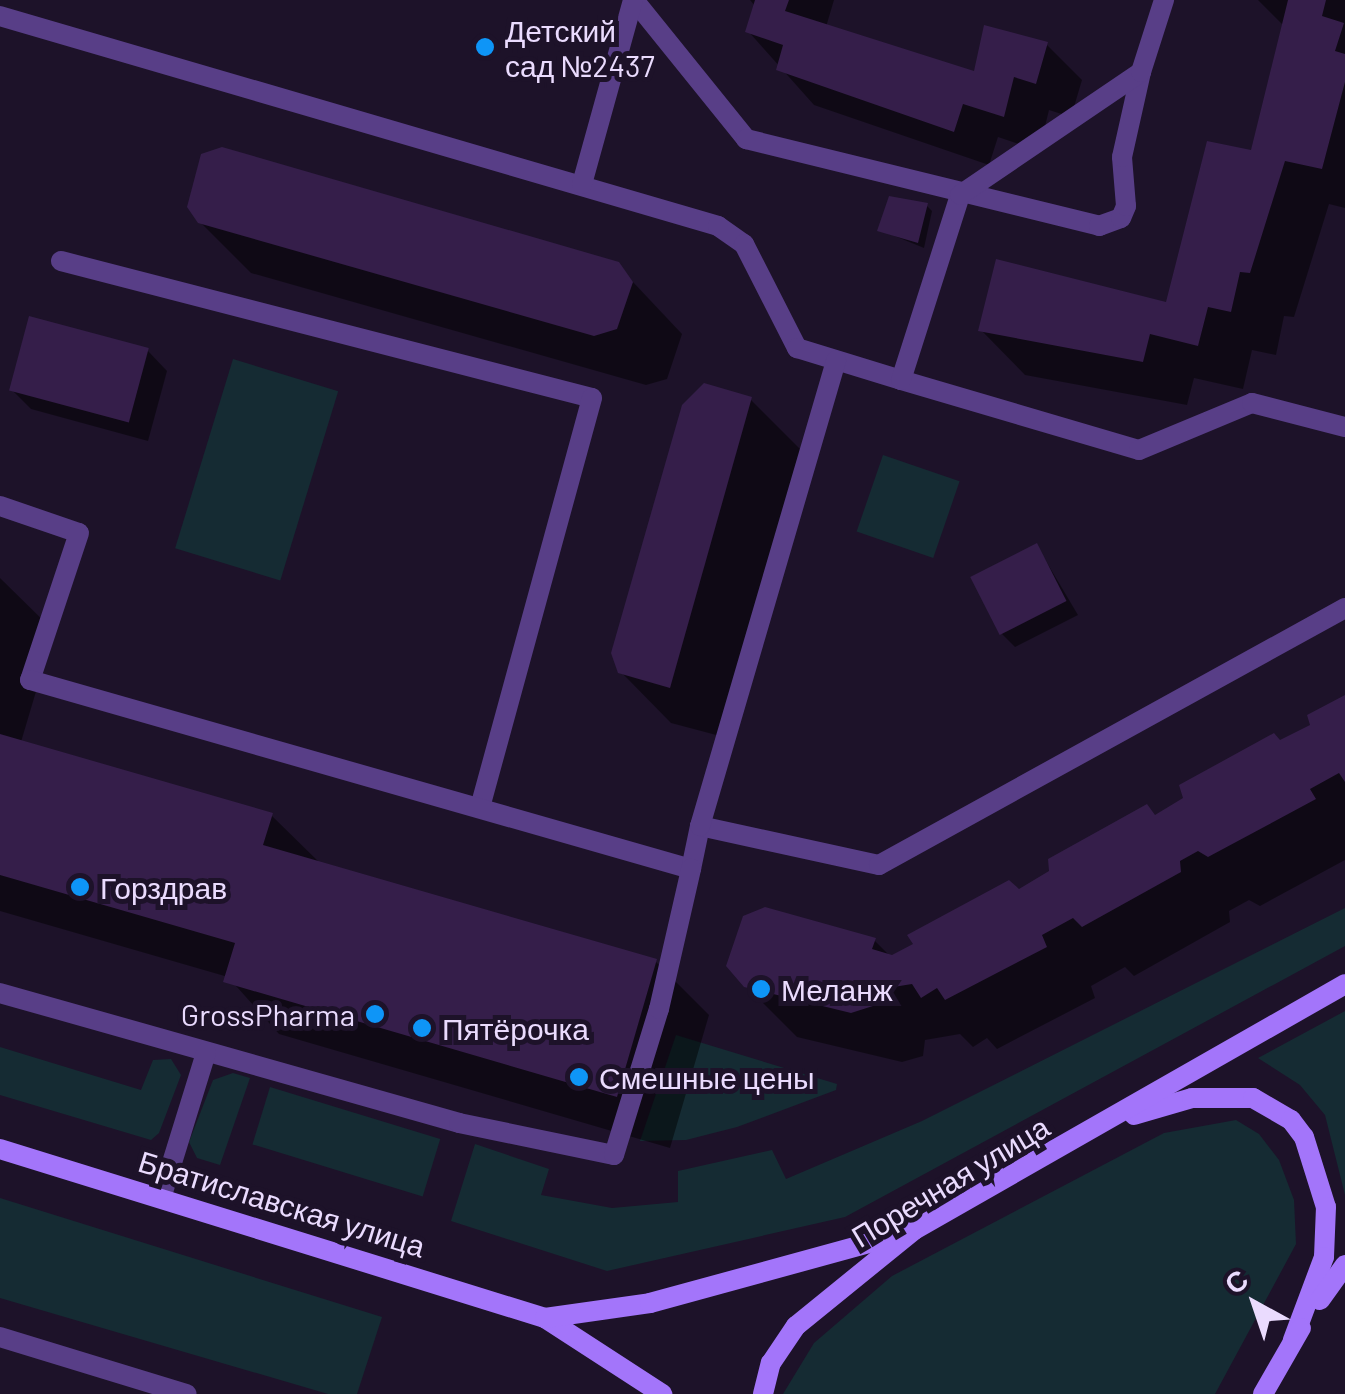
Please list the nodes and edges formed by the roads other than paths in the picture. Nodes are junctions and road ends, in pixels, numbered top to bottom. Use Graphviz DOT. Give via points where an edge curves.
graph roads {
  1 [pos="633,0"];
  2 [pos="1164,0"];
  3 [pos="4,10"];
  4 [pos="1141,72"];
  5 [pos="582,184"];
  6 [pos="960,196"];
  7 [pos="61,261"];
  8 [pos="836,360"];
  9 [pos="901,380"];
  10 [pos="1345,427"];
  11 [pos="0,506"];
  12 [pos="1345,608"];
  13 [pos="480,808"];
  14 [pos="700,826"];
  15 [pos="691,869"];
  16 [pos="1345,984"];
  17 [pos="0,992"];
  18 [pos="206,1053"];
  19 [pos="1108,1123"];
  20 [pos="0,1149"];
  21 [pos="162,1195"];
  22 [pos="914,1230"];
  23 [pos="1345,1266"];
  24 [pos="545,1318"];
  25 [pos="0,1337"];
  26 [pos="1293,1340"];
  27 [pos="188,1394"];
  28 [pos="662,1394"];
  29 [pos="763,1394"];
  30 [pos="1262,1394"];
  1 -- 5 [label="lane"];
  1 -- 6 [label="lane" via="746,138"];
  2 -- 4 [label="lane"];
  3 -- 5 [label="lane"];
  4 -- 6 [label="lane"];
  4 -- 6 [label="lane" via="1124,144 1121,218 1100,226"];
  5 -- 8 [label="lane" via="718,226 744,244 796,348"];
  6 -- 9 [label="lane"];
  7 -- 13 [label="lane" via="592,398"];
  8 -- 9 [label="lane"];
  8 -- 14 [label="lane"];
  9 -- 10 [label="lane" via="1139,450 1252,403"];
  11 -- 13 [label="lane" via="78,533 30,680"];
  12 -- 14 [label="lane" via="879,865"];
  13 -- 15 [label="lane"];
  14 -- 15 [label="lane"];
  15 -- 18 [label="lane" via="660,1009 614,1155 459,1123"];
  16 -- 19 [label="main road, Поречная улица"];
  17 -- 18 [label="lane"];
  18 -- 21 [label="lane"];
  19 -- 22 [label="main road, Поречная улица"];
  19 -- 26 [label="main road, Поречная улица" via="1192,1098 1224,1096 1253,1098 1291,1120 1312,1152 1326,1208 1318,1284"];
  20 -- 21 [label="main road, Братиславская улица"];
  21 -- 24 [label="main road, Братиславская улица"];
  22 -- 24 [label="main road, Братиславская улица" via="666,1299"];
  22 -- 29 [label="main road, Поречная улица" via="796,1326 771,1363"];
  23 -- 26 [label="main road, Поречная улица"];
  24 -- 28 [label="main road, Братиславская улица"];
  25 -- 27 [label="lane"];
  26 -- 30 [label="main road, Поречная улица"];
}
